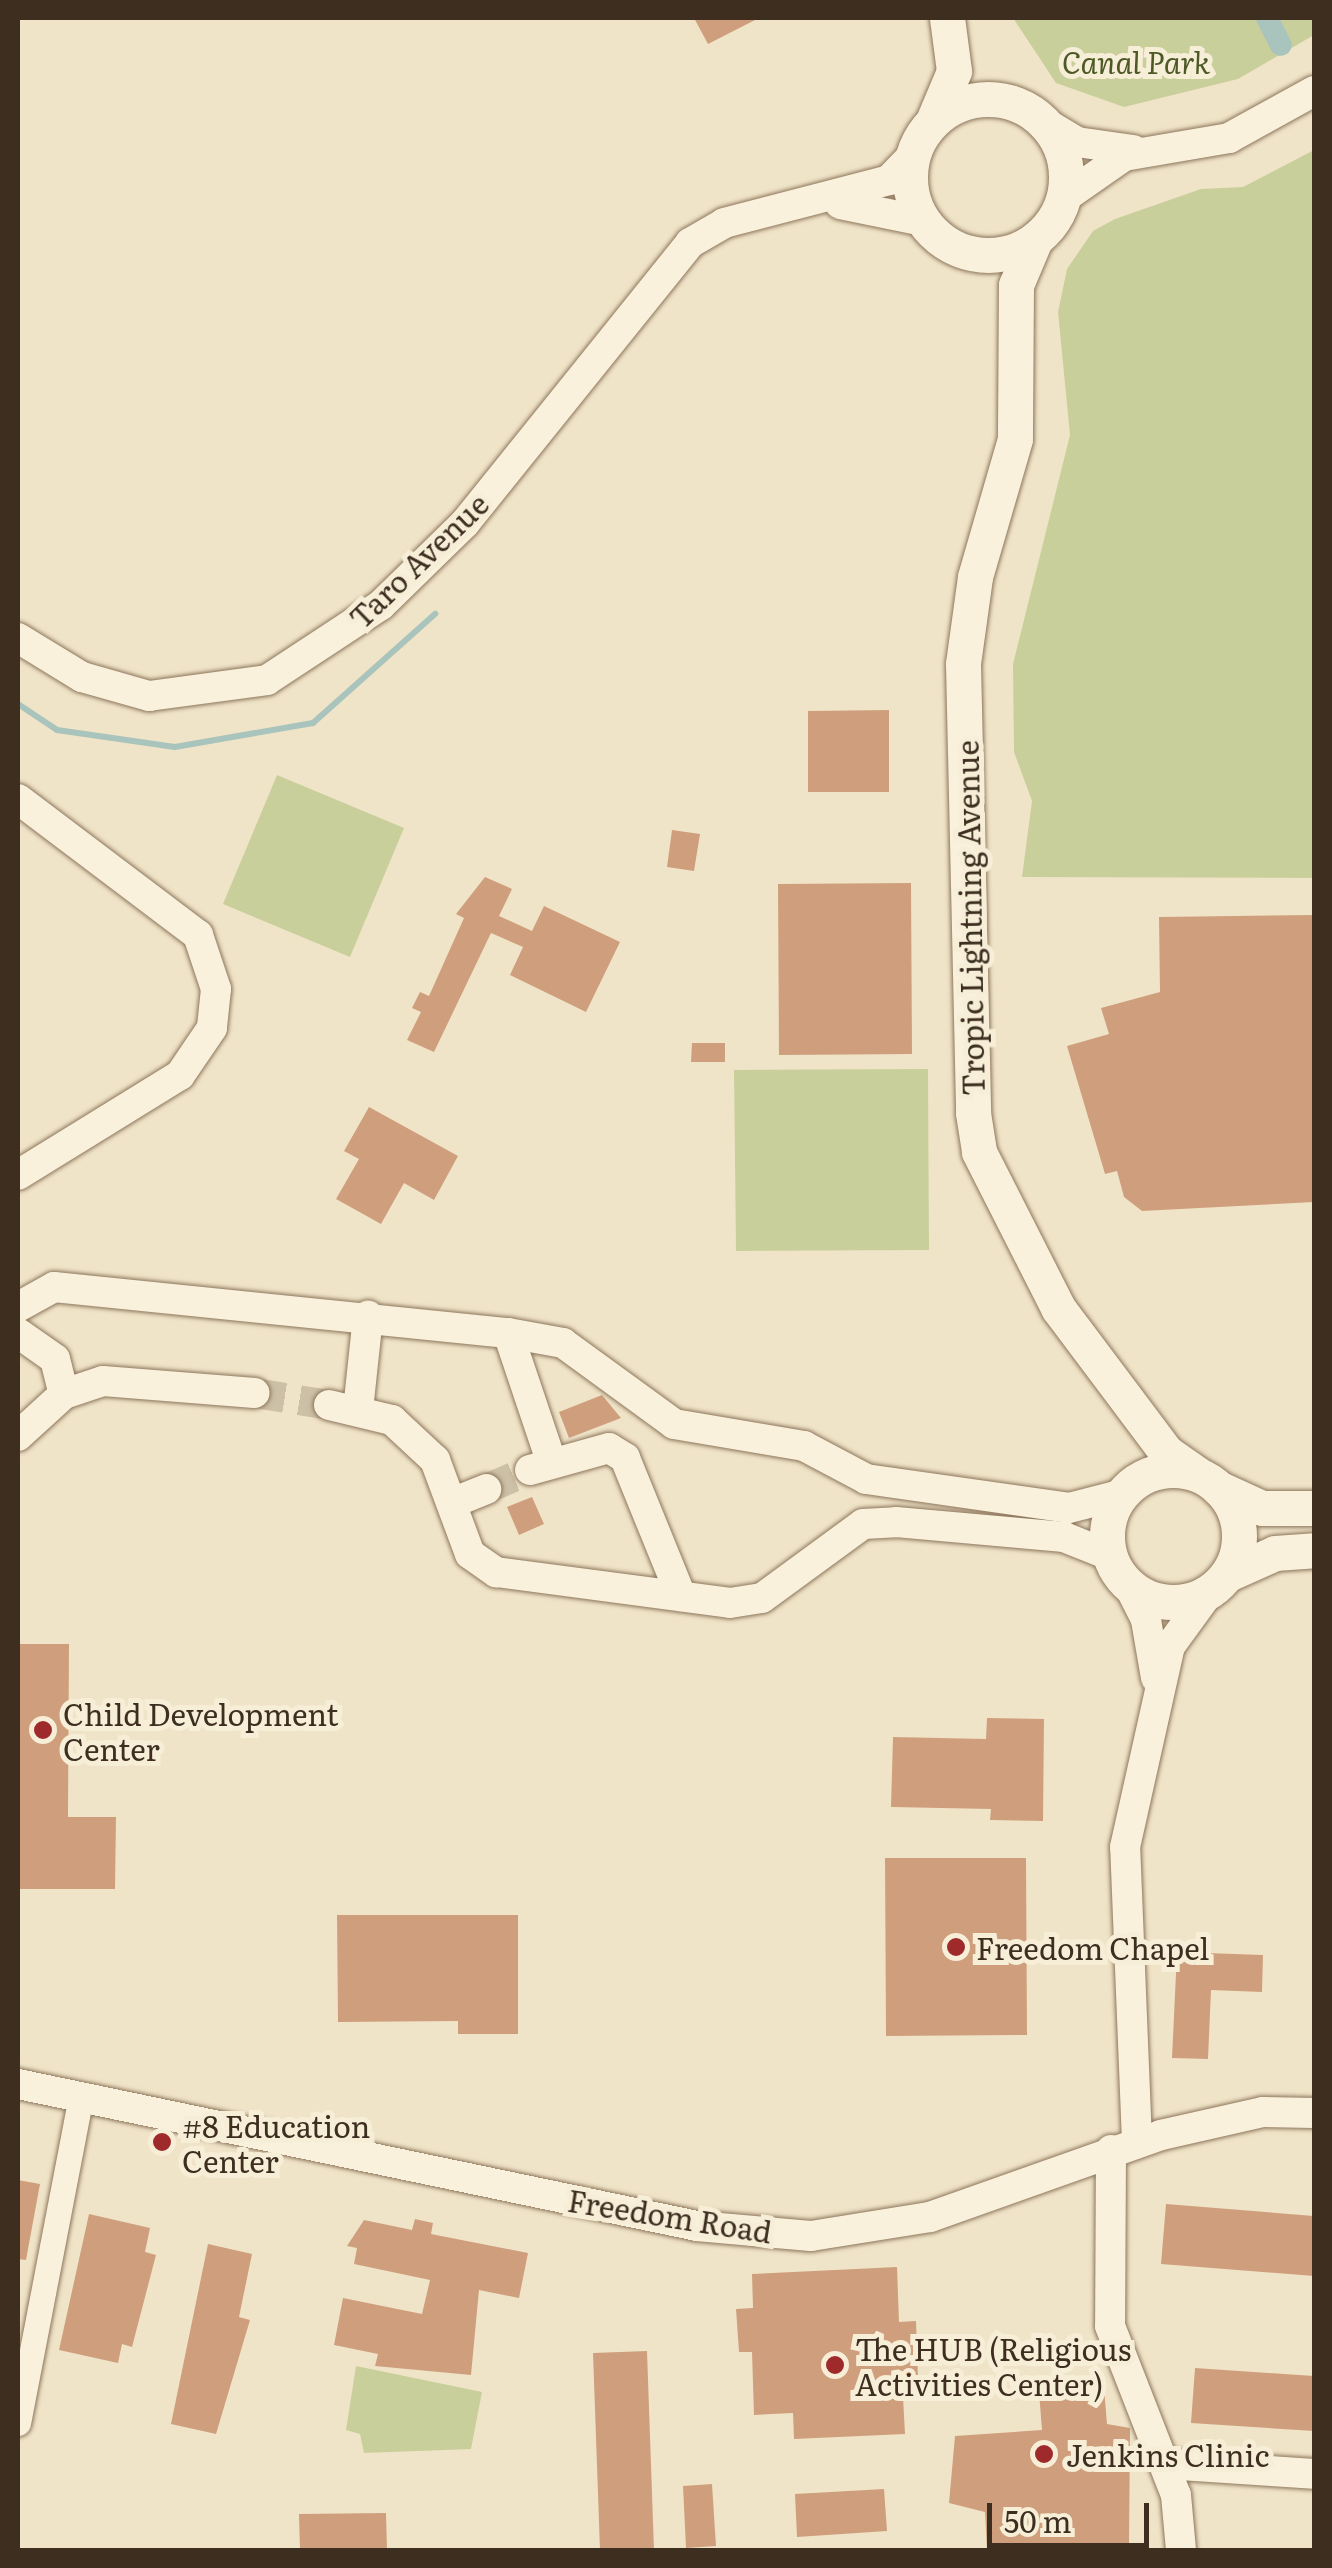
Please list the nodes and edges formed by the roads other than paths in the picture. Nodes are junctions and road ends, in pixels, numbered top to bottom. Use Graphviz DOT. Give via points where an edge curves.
graph roads {
  1 [pos="948,18"];
  2 [pos="959,18"];
  3 [pos="1314,92"];
  4 [pos="1031,113"];
  5 [pos="932,122"];
  6 [pos="1156,150"];
  7 [pos="912,156"];
  8 [pos="1064,198"];
  9 [pos="782,208"];
  10 [pos="923,221"];
  11 [pos="1035,240"];
  12 [pos="960,250"];
  13 [pos="1014,383"];
  14 [pos="18,638"];
  15 [pos="18,799"];
  16 [pos="18,1175"];
  17 [pos="18,1307"];
  18 [pos="368,1316"];
  19 [pos="18,1332"];
  20 [pos="508,1333"];
  21 [pos="64,1394"];
  22 [pos="256,1394"];
  23 [pos="1139,1413"];
  24 [pos="18,1436"];
  25 [pos="1208,1481"];
  26 [pos="1129,1488"];
  27 [pos="486,1489"];
  28 [pos="452,1503"];
  29 [pos="1314,1508"];
  30 [pos="1314,1550"];
  31 [pos="1109,1555"];
  32 [pos="1219,1583"];
  33 [pos="1129,1586"];
  34 [pos="681,1596"];
  35 [pos="1156,1701"];
  36 [pos="18,2084"];
  37 [pos="81,2098"];
  38 [pos="1314,2114"];
  39 [pos="1124,2146"];
  40 [pos="18,2424"];
  41 [pos="1165,2464"];
  42 [pos="1314,2474"];
  43 [pos="1181,2550"];
  1 -- 5 [label="main road" via="954,71"];
  2 -- 4 [label="main road" via="973,60"];
  3 -- 6 [label="street" via="1230,138"];
  4 -- 5 [label="main road" via="967,102"];
  4 -- 6 [label="street" via="1101,148"];
  4 -- 8 [label="main road" via="1066,162"];
  5 -- 7 [label="main road"];
  6 -- 8 [label="street" via="1098,169"];
  7 -- 9 [label="street" via="889,180"];
  7 -- 10 [label="main road" via="910,186"];
  8 -- 11 [label="main road"];
  9 -- 10 [label="street" via="872,204"];
  9 -- 14 [label="street, Taro Avenue" via="690,243 465,523 380,605 310,656 267,680 149,696 82,677"];
  10 -- 12 [label="main road"];
  11 -- 12 [label="main road" via="994,255"];
  11 -- 13 [label="main road" via="1016,285"];
  12 -- 13 [label="main road" via="998,306"];
  13 -- 23 [label="main road, Tropic Lightning Avenue" via="1015,439 975,577 963,664 972,1113 979,1152 1038,1276"];
  15 -- 16 [label="street" via="198,935 216,989 212,1028 180,1074"];
  17 -- 18 [label="street" via="54,1288"];
  18 -- 20 [label="street"];
  18 -- 28 [label="street" via="343,1408 392,1420 434,1460"];
  19 -- 21 [label="street" via="55,1359"];
  20 -- 26 [label="street" via="563,1343 674,1424 804,1446 866,1479 1069,1508"];
  20 -- 34 [label="street" via="541,1466 609,1448 625,1458"];
  21 -- 22 [label="street" via="103,1381"];
  21 -- 24 [label="street"];
  23 -- 25 [label="main road, Tropic Lightning Avenue"];
  23 -- 26 [label="main road" via="1147,1437"];
  25 -- 26 [label="main road"];
  25 -- 29 [label="main road" via="1262,1508"];
  25 -- 32 [label="main road" via="1237,1520"];
  26 -- 31 [label="main road"];
  27 -- 28 [label="street"];
  28 -- 34 [label="street" via="470,1554 496,1572"];
  30 -- 32 [label="main road" via="1275,1553"];
  31 -- 33 [label="main road"];
  31 -- 34 [label="street" via="1064,1537 863,1524 762,1598"];
  32 -- 33 [label="main road" via="1168,1602"];
  32 -- 35 [label="street" via="1170,1646"];
  33 -- 35 [label="street" via="1155,1655"];
  35 -- 39 [label="street" via="1125,1848"];
  36 -- 37 [label="street, Freedom Road"];
  37 -- 39 [label="street, Freedom Road" via="697,2226 811,2236 930,2218"];
  37 -- 40 [label="street"];
  38 -- 39 [label="street, Freedom Road" via="1263,2112"];
  39 -- 41 [label="street" via="1110,2326"];
  41 -- 42 [label="street"];
  41 -- 43 [label="street"];
}
